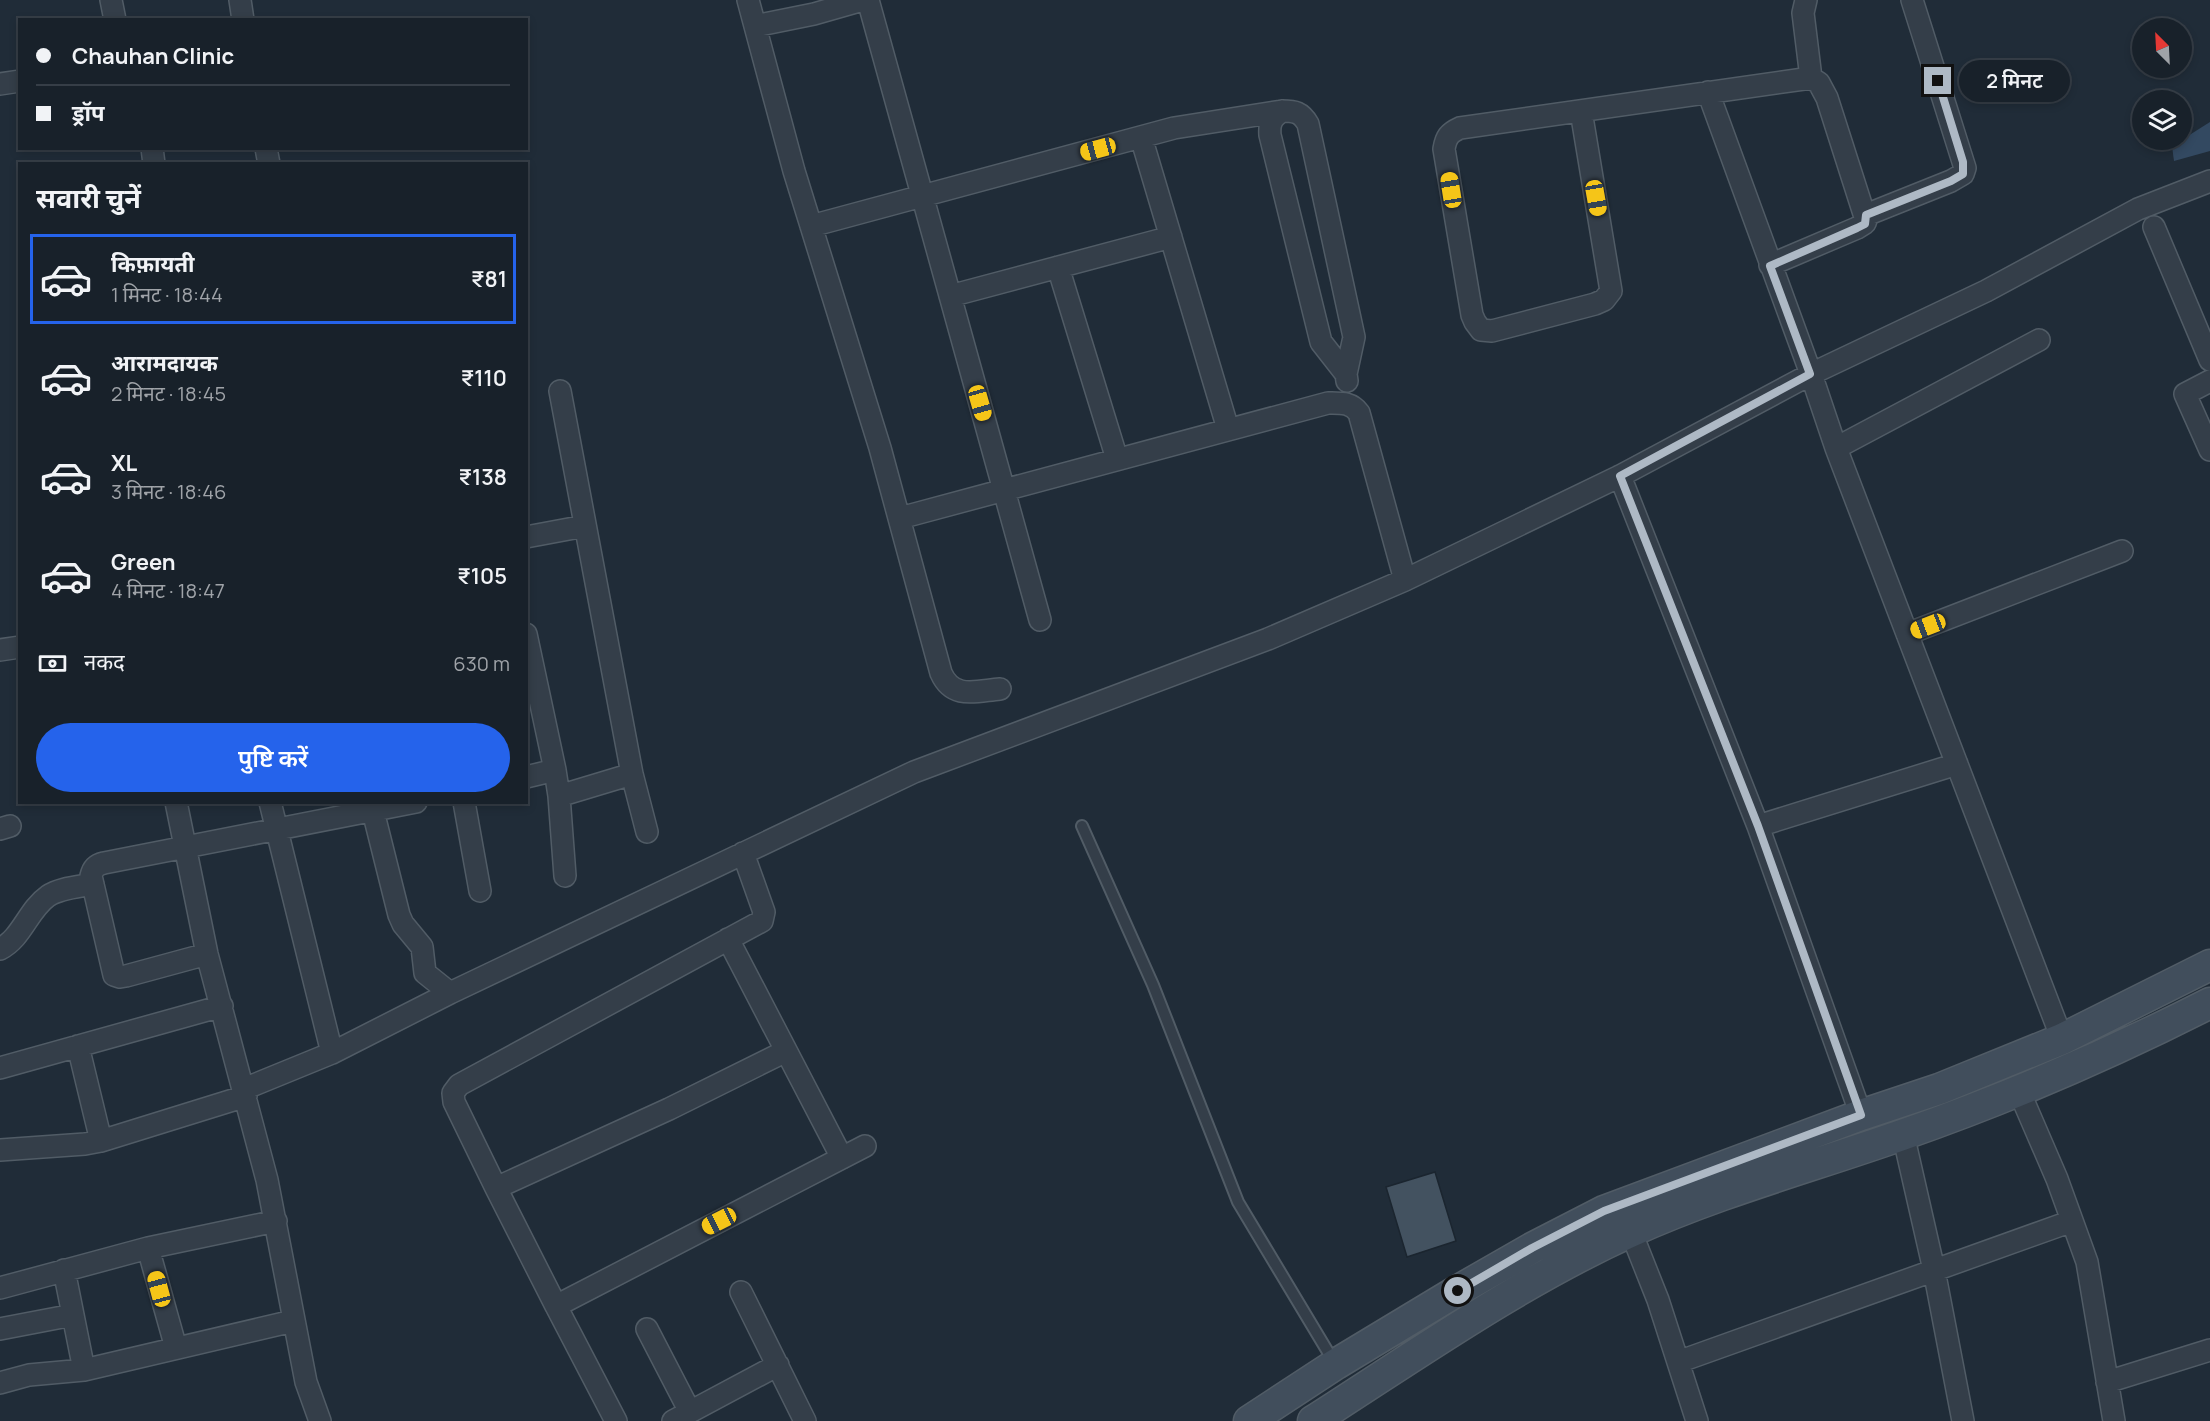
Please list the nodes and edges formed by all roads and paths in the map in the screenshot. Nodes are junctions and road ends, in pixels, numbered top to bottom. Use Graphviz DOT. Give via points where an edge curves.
graph roads {
  1 [pos="111,0"];
  2 [pos="240,0"];
  3 [pos="748,0"];
  4 [pos="863,0"];
  5 [pos="868,0"];
  6 [pos="1806,0"];
  7 [pos="1912,0"];
  8 [pos="115,18"];
  9 [pos="243,18"];
  10 [pos="755,26"];
  11 [pos="1811,78"];
  12 [pos="18,81"];
  13 [pos="0,84"];
  14 [pos="1708,92"];
  15 [pos="1282,111"];
  16 [pos="1581,111"];
  17 [pos="1141,137"];
  18 [pos="2210,181"];
  19 [pos="922,196"];
  20 [pos="1866,215"];
  21 [pos="812,226"];
  22 [pos="2154,227"];
  23 [pos="1171,237"];
  24 [pos="1770,266"];
  25 [pos="1058,267"];
  26 [pos="950,296"];
  27 [pos="2039,340"];
  28 [pos="2210,360"];
  29 [pos="1346,374"];
  30 [pos="1810,374"];
  31 [pos="2210,381"];
  32 [pos="560,391"];
  33 [pos="1353,406"];
  34 [pos="1228,429"];
  35 [pos="1836,448"];
  36 [pos="2210,450"];
  37 [pos="1117,459"];
  38 [pos="1620,476"];
  39 [pos="1004,489"];
  40 [pos="900,518"];
  41 [pos="585,526"];
  42 [pos="528,537"];
  43 [pos="2122,552"];
  44 [pos="1406,579"];
  45 [pos="1040,620"];
  46 [pos="1907,634"];
  47 [pos="528,643"];
  48 [pos="18,647"];
  49 [pos="0,650"];
  50 [pos="1000,689"];
  51 [pos="1957,764"];
  52 [pos="555,770"];
  53 [pos="632,774"];
  54 [pos="528,777"];
  55 [pos="559,796"];
  56 [pos="176,804"];
  57 [pos="270,804"];
  58 [pos="406,804"];
  59 [pos="464,804"];
  60 [pos="373,811"];
  61 [pos="1082,826"];
  62 [pos="1758,826"];
  63 [pos="276,830"];
  64 [pos="647,832"];
  65 [pos="185,847"];
  66 [pos="743,853"];
  67 [pos="565,876"];
  68 [pos="93,884"];
  69 [pos="480,891"];
  70 [pos="728,939"];
  71 [pos="0,949"];
  72 [pos="207,954"];
  73 [pos="2210,965"];
  74 [pos="450,993"];
  75 [pos="2210,1004"];
  76 [pos="222,1006"];
  77 [pos="2062,1039"];
  78 [pos="78,1046"];
  79 [pos="786,1051"];
  80 [pos="332,1053"];
  81 [pos="0,1068"];
  82 [pos="2019,1091"];
  83 [pos="245,1093"];
  84 [pos="1861,1115"];
  85 [pos="1903,1134"];
  86 [pos="101,1141"];
  87 [pos="865,1146"];
  88 [pos="0,1150"];
  89 [pos="842,1158"];
  90 [pos="496,1188"];
  91 [pos="276,1221"];
  92 [pos="2072,1221"];
  93 [pos="1631,1232"];
  94 [pos="148,1248"];
  95 [pos="64,1270"];
  96 [pos="1934,1270"];
  97 [pos="0,1288"];
  98 [pos="741,1292"];
  99 [pos="556,1306"];
  100 [pos="73,1315"];
  101 [pos="293,1321"];
  102 [pos="2,1323"];
  103 [pos="647,1329"];
  104 [pos="176,1348"];
  105 [pos="2210,1350"];
  106 [pos="1678,1362"];
  107 [pos="1336,1364"];
  108 [pos="778,1365"];
  109 [pos="84,1370"];
  110 [pos="2107,1382"];
  111 [pos="0,1383"];
  112 [pos="682,1417"];
  113 [pos="320,1421"];
  114 [pos="616,1421"];
  115 [pos="805,1421"];
  116 [pos="1249,1421"];
  117 [pos="1313,1421"];
  118 [pos="1697,1421"];
  119 [pos="1963,1421"];
  120 [pos="2114,1421"];
  1 -- 8 [label="street"];
  2 -- 9 [label="street"];
  3 -- 10 [label="street"];
  4 -- 10 [label="street"];
  5 -- 19 [label="street"];
  6 -- 11 [label="street" via="1803,13"];
  7 -- 20 [label="street" via="1965,168 1963,174 1951,181"];
  10 -- 21 [label="street"];
  11 -- 14 [label="street"];
  11 -- 20 [label="street" via="1819,83 1827,98"];
  12 -- 13 [label="street"];
  14 -- 16 [label="street"];
  14 -- 24 [label="street"];
  15 -- 17 [label="street"];
  15 -- 29 [label="street" via="1272,117 1270,135 1322,342"];
  15 -- 29 [label="street" via="1295,111 1308,124 1354,338"];
  16 -- 16 [label="street" via="1611,285 1609,296 1595,304 1492,331 1481,330 1472,315 1444,149 1446,138 1460,128"];
  17 -- 19 [label="street"];
  17 -- 23 [label="street"];
  18 -- 30 [label="street" via="2138,209 1986,291"];
  19 -- 21 [label="street"];
  19 -- 26 [label="street"];
  20 -- 24 [label="street" via="1865,224"];
  21 -- 40 [label="street"];
  22 -- 28 [label="street"];
  23 -- 25 [label="street"];
  23 -- 34 [label="street"];
  24 -- 30 [label="street"];
  25 -- 26 [label="street"];
  25 -- 37 [label="street"];
  26 -- 39 [label="street"];
  27 -- 35 [label="street"];
  29 -- 33 [label="street"];
  30 -- 35 [label="street"];
  30 -- 38 [label="street"];
  31 -- 36 [label="street" via="2185,394"];
  32 -- 41 [label="street"];
  33 -- 34 [label="street" via="1328,403"];
  33 -- 44 [label="street" via="1359,413"];
  34 -- 37 [label="street"];
  35 -- 46 [label="street"];
  37 -- 39 [label="street"];
  38 -- 44 [label="street"];
  38 -- 62 [label="street"];
  39 -- 40 [label="street"];
  39 -- 45 [label="street"];
  40 -- 50 [label="street" via="944,680 955,690 966,692"];
  41 -- 42 [label="street"];
  41 -- 53 [label="street"];
  43 -- 46 [label="street"];
  44 -- 66 [label="street" via="1268,639 914,772"];
  46 -- 51 [label="street"];
  47 -- 52 [label="street"];
  48 -- 49 [label="street"];
  51 -- 62 [label="street"];
  51 -- 77 [label="street"];
  52 -- 54 [label="street"];
  52 -- 55 [label="street"];
  53 -- 55 [label="street"];
  53 -- 64 [label="street"];
  55 -- 67 [label="street"];
  56 -- 65 [label="street"];
  57 -- 63 [label="street"];
  58 -- 60 [label="street"];
  59 -- 69 [label="street"];
  60 -- 63 [label="street"];
  60 -- 74 [label="street" via="399,915 422,947 425,973"];
  61 -- 107 [label="lane" via="1153,985 1238,1202"];
  62 -- 84 [label="street"];
  63 -- 65 [label="street"];
  63 -- 80 [label="street"];
  65 -- 68 [label="street" via="97,865 91,876"];
  65 -- 72 [label="street"];
  66 -- 70 [label="street" via="764,917 757,925"];
  66 -- 74 [label="street"];
  68 -- 71 [label="street" via="46,897"];
  68 -- 72 [label="street" via="114,975 126,976"];
  70 -- 79 [label="street"];
  70 -- 90 [label="street" via="459,1085 453,1093 454,1102"];
  72 -- 76 [label="street"];
  73 -- 77 [label="main road"];
  74 -- 80 [label="street"];
  75 -- 82 [label="main road"];
  76 -- 78 [label="street"];
  76 -- 83 [label="street"];
  77 -- 84 [label="main road" via="1939,1089"];
  78 -- 81 [label="street"];
  78 -- 86 [label="street"];
  79 -- 89 [label="street"];
  79 -- 90 [label="street"];
  80 -- 83 [label="street"];
  82 -- 85 [label="main road"];
  82 -- 92 [label="street"];
  83 -- 86 [label="street"];
  83 -- 91 [label="street"];
  84 -- 107 [label="main road" via="1604,1211 1476,1280"];
  85 -- 93 [label="main road" via="1724,1194"];
  85 -- 96 [label="street"];
  86 -- 88 [label="street"];
  87 -- 89 [label="street"];
  89 -- 99 [label="street"];
  90 -- 99 [label="street"];
  91 -- 94 [label="street"];
  91 -- 101 [label="street"];
  92 -- 96 [label="street"];
  92 -- 110 [label="street" via="2087,1262"];
  93 -- 106 [label="street"];
  93 -- 117 [label="main road" via="1558,1267 1504,1299"];
  94 -- 95 [label="street"];
  94 -- 104 [label="street"];
  95 -- 97 [label="street"];
  95 -- 100 [label="street"];
  96 -- 106 [label="street"];
  96 -- 119 [label="street"];
  98 -- 108 [label="street"];
  99 -- 114 [label="street"];
  100 -- 102 [label="street"];
  100 -- 109 [label="street"];
  101 -- 104 [label="street"];
  101 -- 113 [label="street" via="306,1382"];
  103 -- 112 [label="street"];
  104 -- 109 [label="street"];
  105 -- 110 [label="street"];
  106 -- 118 [label="street"];
  107 -- 116 [label="main road"];
  108 -- 112 [label="street"];
  108 -- 115 [label="street"];
  109 -- 111 [label="street" via="29,1375"];
  110 -- 120 [label="street"];
}
